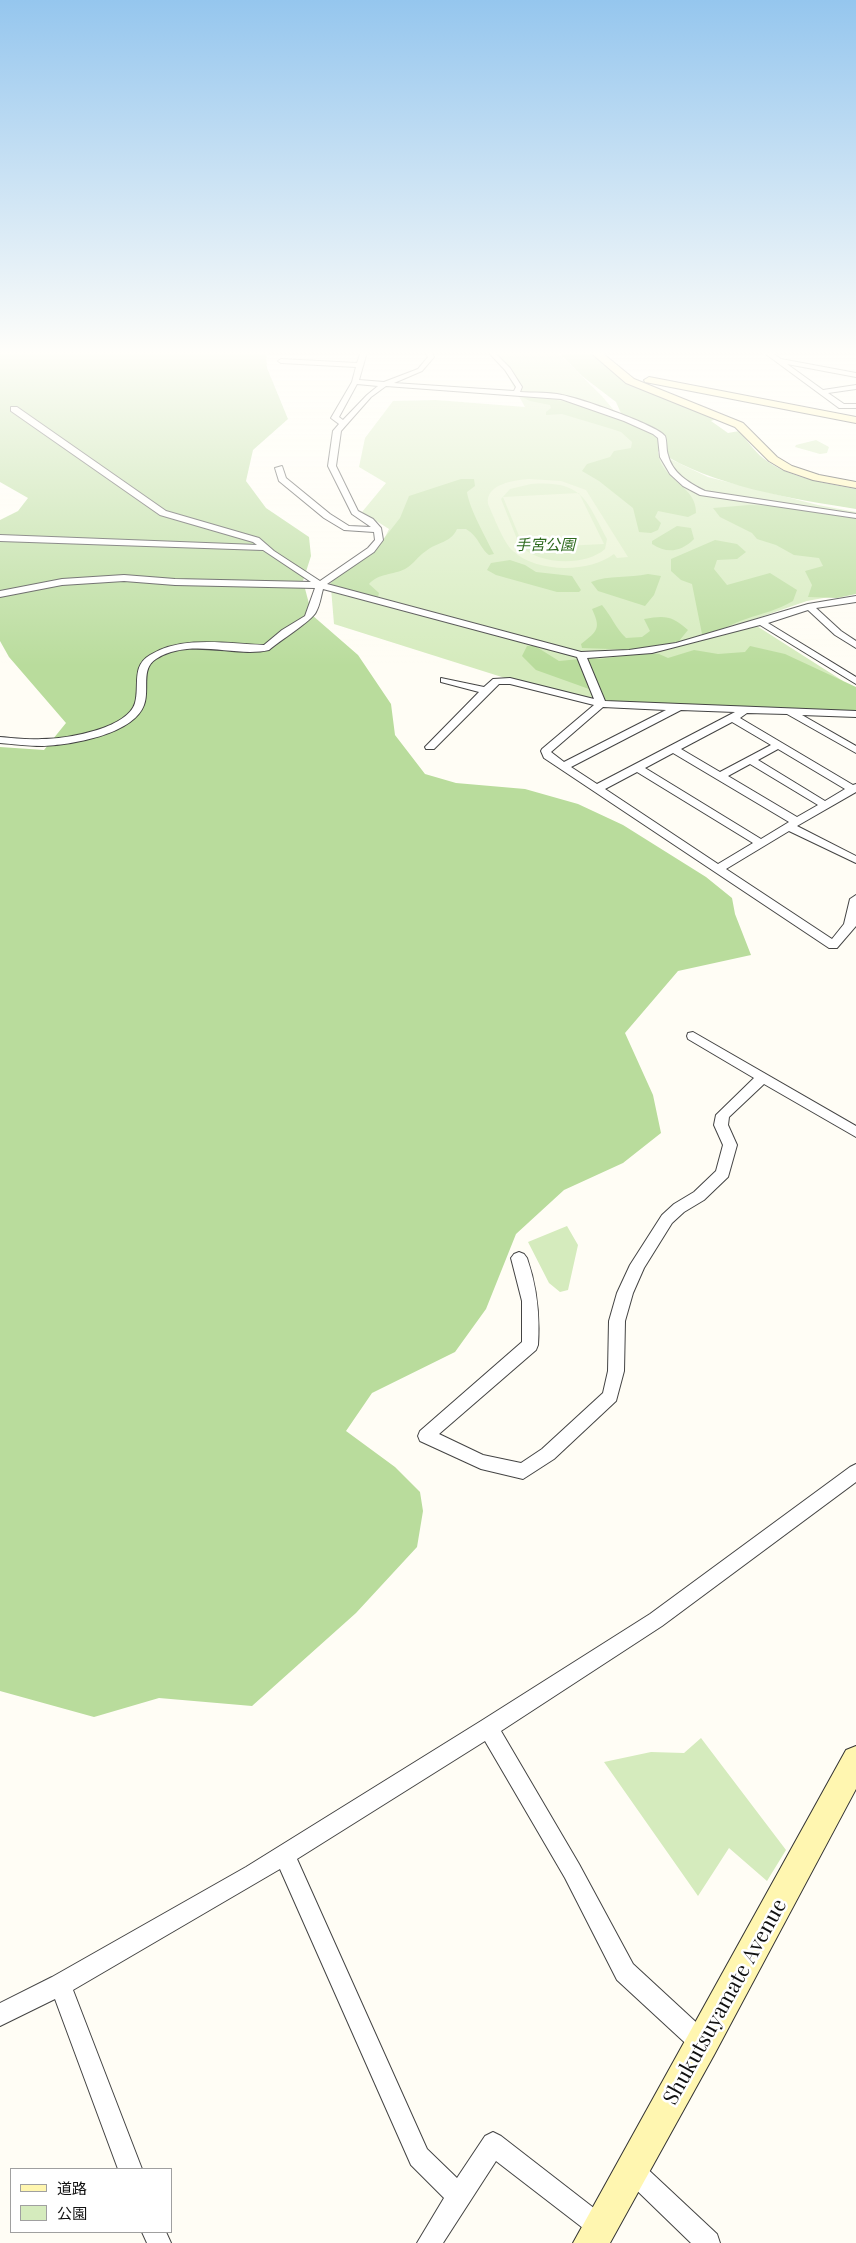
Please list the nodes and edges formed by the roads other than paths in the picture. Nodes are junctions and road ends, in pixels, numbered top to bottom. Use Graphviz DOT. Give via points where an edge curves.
graph roads {
  1 [pos="82,457"];
  2 [pos="333,457"];
  3 [pos="663,457"];
  4 [pos="771,457"];
  5 [pos="280,468"];
  6 [pos="856,485"];
  7 [pos="856,516"];
  8 [pos="378,530"];
  9 [pos="0,538"];
  10 [pos="264,548"];
  11 [pos="320,585"];
  12 [pos="0,594"];
  13 [pos="856,599"];
  14 [pos="810,607"];
  15 [pos="761,622"];
  16 [pos="856,645"];
  17 [pos="582,655"];
  18 [pos="444,680"];
  19 [pos="856,681"];
  20 [pos="486,691"];
  21 [pos="601,704"];
  22 [pos="678,708"];
  23 [pos="744,711"];
  24 [pos="791,712"];
  25 [pos="856,714"];
  26 [pos="733,718"];
  27 [pos="0,740"];
  28 [pos="778,745"];
  29 [pos="430,747"];
  30 [pos="674,749"];
  31 [pos="856,750"];
  32 [pos="750,760"];
  33 [pos="564,766"];
  34 [pos="638,768"];
  35 [pos="720,776"];
  36 [pos="598,788"];
  37 [pos="854,788"];
  38 [pos="825,805"];
  39 [pos="792,824"];
  40 [pos="760,843"];
  41 [pos="856,860"];
  42 [pos="719,868"];
  43 [pos="856,899"];
  44 [pos="852,921"];
  45 [pos="693,1036"];
  46 [pos="763,1077"];
  47 [pos="856,1132"];
  48 [pos="519,1258"];
  49 [pos="856,1472"];
  50 [pos="488,1728"];
  51 [pos="856,1760"];
  52 [pos="284,1854"];
  53 [pos="60,1985"];
  54 [pos="0,2015"];
  55 [pos="703,2044"];
  56 [pos="130,2168"];
  57 [pos="632,2170"];
  58 [pos="459,2196"];
  59 [pos="596,2235"];
  60 [pos="429,2243"];
  61 [pos="708,2243"];
  1 -- 10 [label="street" via="163,513 256,540"];
  2 -- 8 [label="street" via="332,466 355,512 370,520"];
  3 -- 7 [label="street" via="671,472 703,493"];
  4 -- 6 [label="main road" via="795,471"];
  5 -- 8 [label="street" via="282,479 327,516 347,528"];
  8 -- 11 [label="street" via="379,540 371,550"];
  9 -- 10 [label="street"];
  10 -- 11 [label="street"];
  11 -- 12 [label="street" via="124,578 62,582"];
  11 -- 17 [label="street"];
  11 -- 27 [label="street" via="308,618 266,648 177,648 154,656 140,679 139,705 131,716 109,728 48,743"];
  13 -- 14 [label="street"];
  14 -- 15 [label="street"];
  14 -- 16 [label="street"];
  15 -- 17 [label="street" via="641,652 615,656"];
  15 -- 19 [label="street"];
  17 -- 21 [label="street"];
  18 -- 20 [label="street"];
  20 -- 21 [label="street" via="496,681 510,681"];
  20 -- 29 [label="street"];
  21 -- 22 [label="street"];
  21 -- 33 [label="street" via="546,751 548,756"];
  22 -- 23 [label="street"];
  22 -- 33 [label="street"];
  23 -- 24 [label="street"];
  23 -- 26 [label="street"];
  24 -- 25 [label="street"];
  24 -- 31 [label="street"];
  26 -- 28 [label="street"];
  26 -- 30 [label="street"];
  28 -- 32 [label="street"];
  28 -- 37 [label="street"];
  30 -- 34 [label="street"];
  30 -- 35 [label="street"];
  32 -- 35 [label="street"];
  32 -- 38 [label="street"];
  33 -- 36 [label="street"];
  34 -- 36 [label="street"];
  34 -- 40 [label="street"];
  35 -- 39 [label="street"];
  36 -- 42 [label="street"];
  37 -- 38 [label="street"];
  38 -- 39 [label="street"];
  39 -- 40 [label="street"];
  39 -- 41 [label="street"];
  40 -- 42 [label="street"];
  42 -- 44 [label="street" via="833,945"];
  43 -- 44 [label="street"];
  45 -- 46 [label="street"];
  46 -- 47 [label="street"];
  46 -- 48 [label="street" via="723,1116 721,1125 730,1145 723,1173 699,1196 667,1219 638,1264 617,1322 616,1372 610,1396 548,1454 523,1471 481,1462 426,1436 530,1345 532,1316 528,1279"];
  49 -- 50 [label="street" via="656,1620"];
  50 -- 52 [label="street"];
  50 -- 55 [label="street" via="572,1872 625,1972"];
  51 -- 55 [label="main road, Shukutsuyamate Avenue"];
  52 -- 53 [label="street"];
  52 -- 58 [label="street" via="419,2157"];
  53 -- 54 [label="street"];
  53 -- 56 [label="street"];
  55 -- 57 [label="main road, Shukutsuyamate Avenue"];
  57 -- 59 [label="main road, Shukutsuyamate Avenue"];
  57 -- 61 [label="street"];
  58 -- 59 [label="street" via="493,2144"];
  58 -- 60 [label="street"];
}
